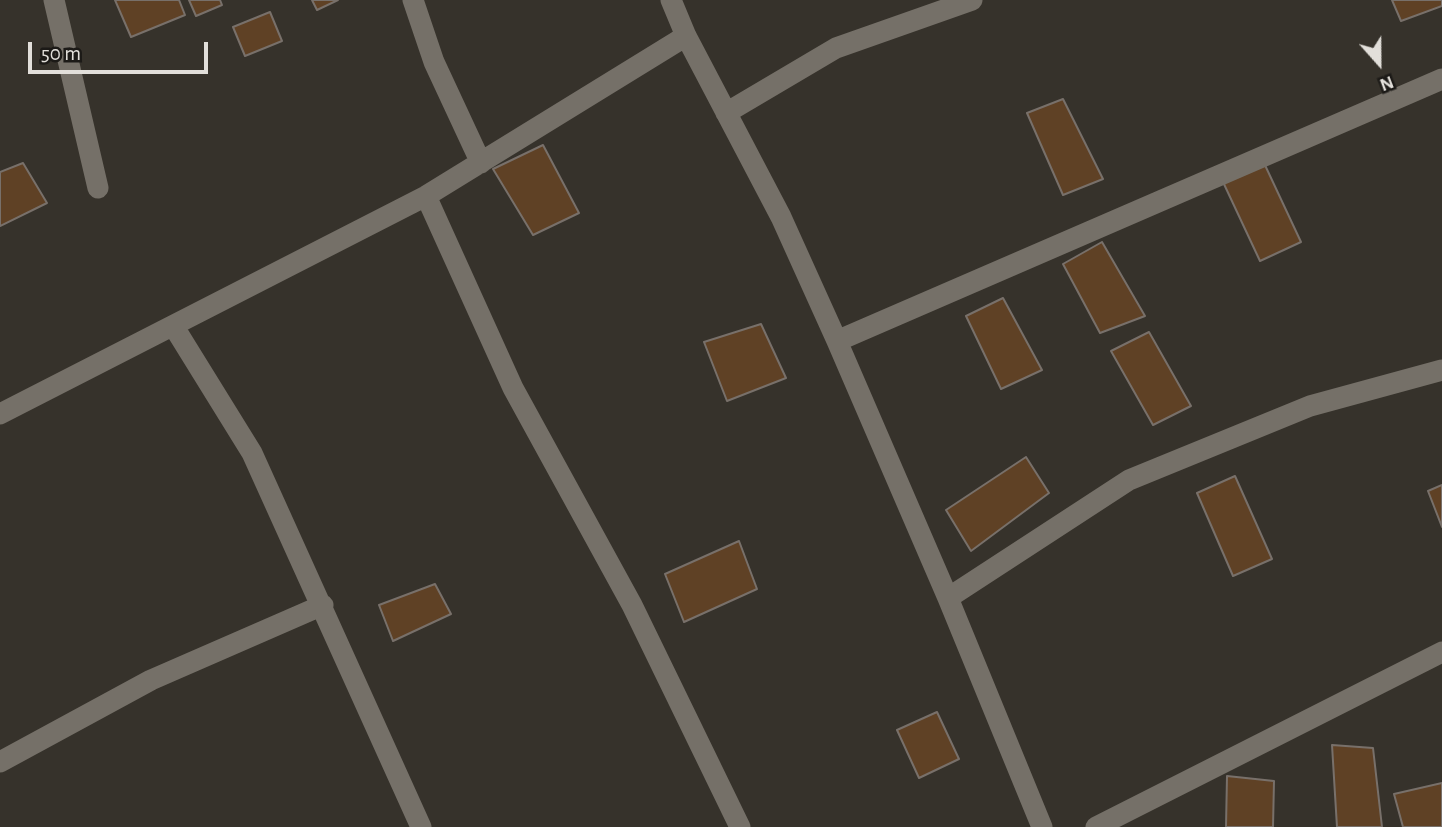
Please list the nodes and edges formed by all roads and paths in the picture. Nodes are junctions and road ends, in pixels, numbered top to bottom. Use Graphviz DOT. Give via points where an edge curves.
graph roads {
  1 [pos="54,0"];
  2 [pos="413,0"];
  3 [pos="671,0"];
  4 [pos="972,0"];
  5 [pos="686,36"];
  6 [pos="1442,79"];
  7 [pos="726,113"];
  8 [pos="481,163"];
  9 [pos="98,188"];
  10 [pos="426,196"];
  11 [pos="174,327"];
  12 [pos="837,341"];
  13 [pos="1442,370"];
  14 [pos="0,414"];
  15 [pos="948,598"];
  16 [pos="323,605"];
  17 [pos="1442,652"];
  18 [pos="0,762"];
  19 [pos="421,827"];
  20 [pos="740,827"];
  21 [pos="1042,827"];
  22 [pos="1096,827"];
  1 -- 9 [label="street"];
  2 -- 8 [label="street" via="434,62"];
  3 -- 5 [label="street"];
  4 -- 7 [label="street" via="836,48"];
  5 -- 7 [label="street"];
  5 -- 8 [label="street"];
  6 -- 12 [label="street"];
  7 -- 12 [label="street" via="781,216"];
  8 -- 10 [label="street"];
  10 -- 11 [label="street"];
  10 -- 20 [label="street" via="513,388 632,606"];
  11 -- 14 [label="street"];
  11 -- 16 [label="street" via="252,453"];
  12 -- 15 [label="street"];
  13 -- 15 [label="street" via="1310,406 1129,480"];
  15 -- 21 [label="street"];
  16 -- 18 [label="street" via="151,680"];
  16 -- 19 [label="street"];
  17 -- 22 [label="street"];
}
